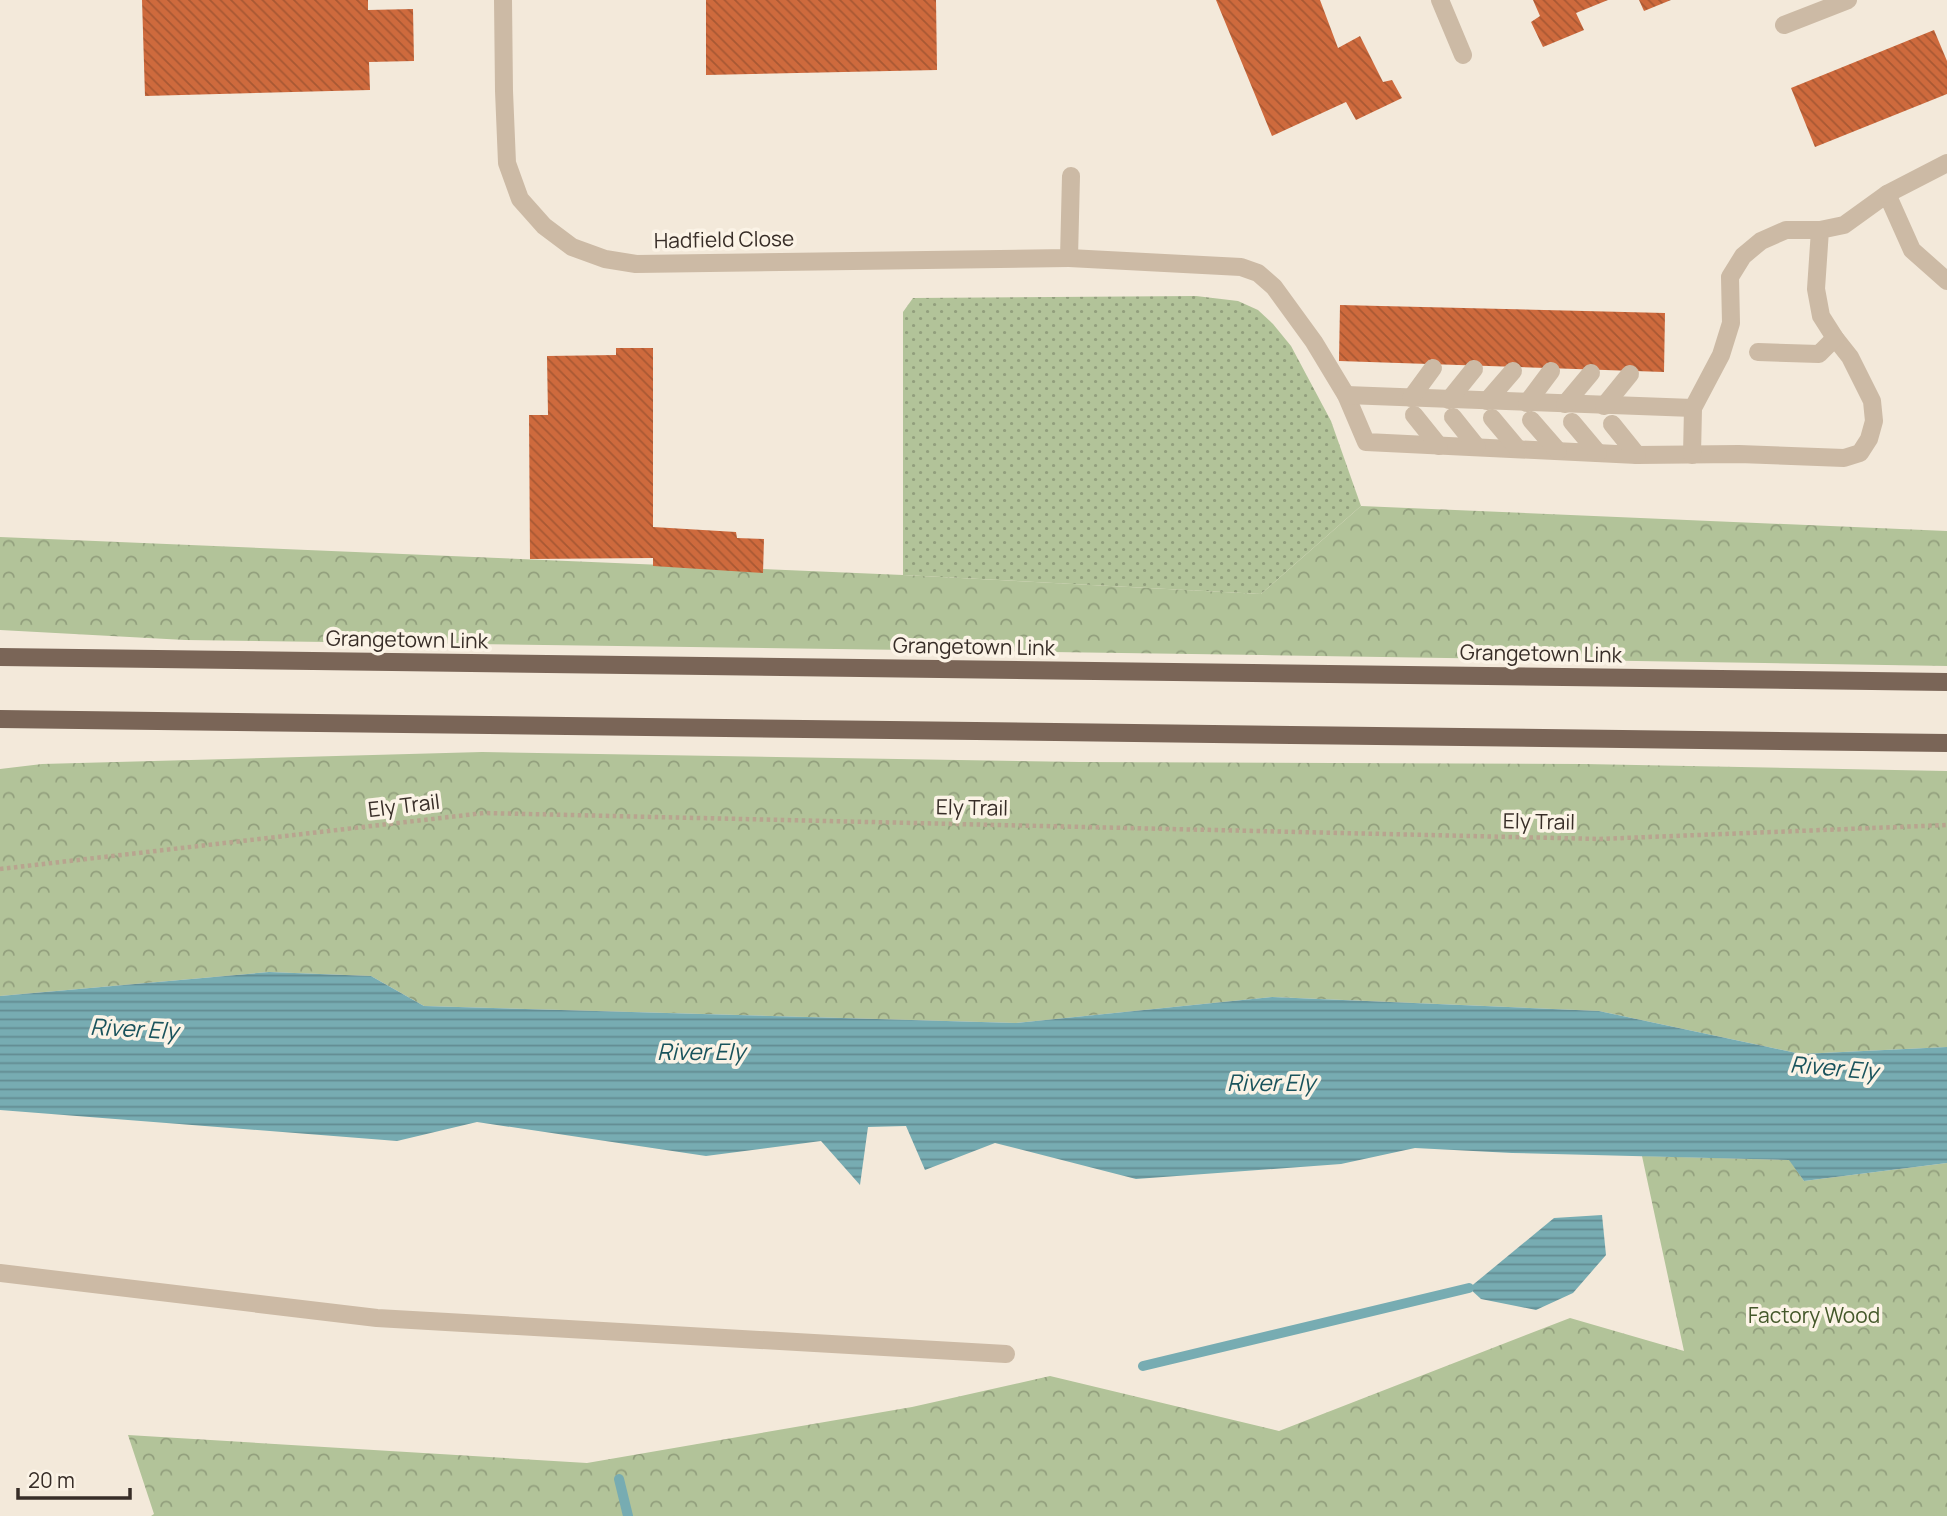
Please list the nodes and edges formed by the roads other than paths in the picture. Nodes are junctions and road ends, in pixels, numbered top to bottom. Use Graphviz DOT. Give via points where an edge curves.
graph roads {
  1 [pos="503,0"];
  2 [pos="1440,0"];
  3 [pos="1848,0"];
  4 [pos="1784,25"];
  5 [pos="1463,55"];
  6 [pos="1947,163"];
  7 [pos="1071,176"];
  8 [pos="1886,194"];
  9 [pos="1820,230"];
  10 [pos="1069,258"];
  11 [pos="1947,281"];
  12 [pos="1835,338"];
  13 [pos="1758,352"];
  14 [pos="1433,368"];
  15 [pos="1474,369"];
  16 [pos="1513,371"];
  17 [pos="1551,371"];
  18 [pos="1591,373"];
  19 [pos="1630,374"];
  20 [pos="1346,395"];
  21 [pos="1449,400"];
  22 [pos="1565,404"];
  23 [pos="1604,406"];
  24 [pos="1412,407"];
  25 [pos="1693,408"];
  26 [pos="1489,410"];
  27 [pos="1529,411"];
  28 [pos="1453,417"];
  29 [pos="1572,422"];
  30 [pos="1612,424"];
  31 [pos="1439,446"];
  32 [pos="1478,447"];
  33 [pos="1518,449"];
  34 [pos="1558,451"];
  35 [pos="1598,453"];
  36 [pos="1637,455"];
  37 [pos="1692,455"];
  38 [pos="0,657"];
  39 [pos="1947,682"];
  40 [pos="0,719"];
  41 [pos="41,720"];
  42 [pos="0,727"];
  43 [pos="1947,743"];
  44 [pos="0,1273"];
  45 [pos="1006,1354"];
  1 -- 10 [label="street, Hadfield Close" via="508,163 520,199 544,226 572,247 636,264"];
  2 -- 5 [label="street"];
  3 -- 4 [label="street"];
  6 -- 8 [label="street"];
  7 -- 10 [label="street"];
  8 -- 9 [label="street" via="1844,225"];
  8 -- 11 [label="street" via="1912,250"];
  9 -- 12 [label="street" via="1816,289 1821,316"];
  9 -- 25 [label="street" via="1786,230 1743,256 1730,277 1731,323 1721,355"];
  10 -- 20 [label="street, Hadfield Close" via="1241,267 1258,273 1274,287 1314,342"];
  12 -- 13 [label="street" via="1819,354"];
  12 -- 37 [label="street" via="1872,401 1874,421 1860,453 1844,458"];
  14 -- 24 [label="street"];
  15 -- 21 [label="street"];
  16 -- 26 [label="street"];
  17 -- 27 [label="street"];
  18 -- 22 [label="street"];
  19 -- 23 [label="street"];
  20 -- 24 [label="street"];
  20 -- 31 [label="street, Hadfield Close" via="1366,442"];
  21 -- 24 [label="street"];
  21 -- 26 [label="street"];
  22 -- 23 [label="street"];
  22 -- 27 [label="street"];
  23 -- 25 [label="street"];
  24 -- 31 [label="street"];
  25 -- 37 [label="street"];
  26 -- 27 [label="street"];
  26 -- 33 [label="street"];
  27 -- 34 [label="street"];
  28 -- 32 [label="street"];
  29 -- 35 [label="street"];
  30 -- 36 [label="street"];
  31 -- 32 [label="street"];
  32 -- 33 [label="street"];
  33 -- 34 [label="street"];
  34 -- 35 [label="street"];
  35 -- 36 [label="street"];
  36 -- 37 [label="street"];
  38 -- 39 [label="main road, Grangetown Link"];
  40 -- 41 [label="main road"];
  41 -- 42 [label="main road"];
  41 -- 43 [label="main road"];
  44 -- 45 [label="street" via="377,1318"];
}
